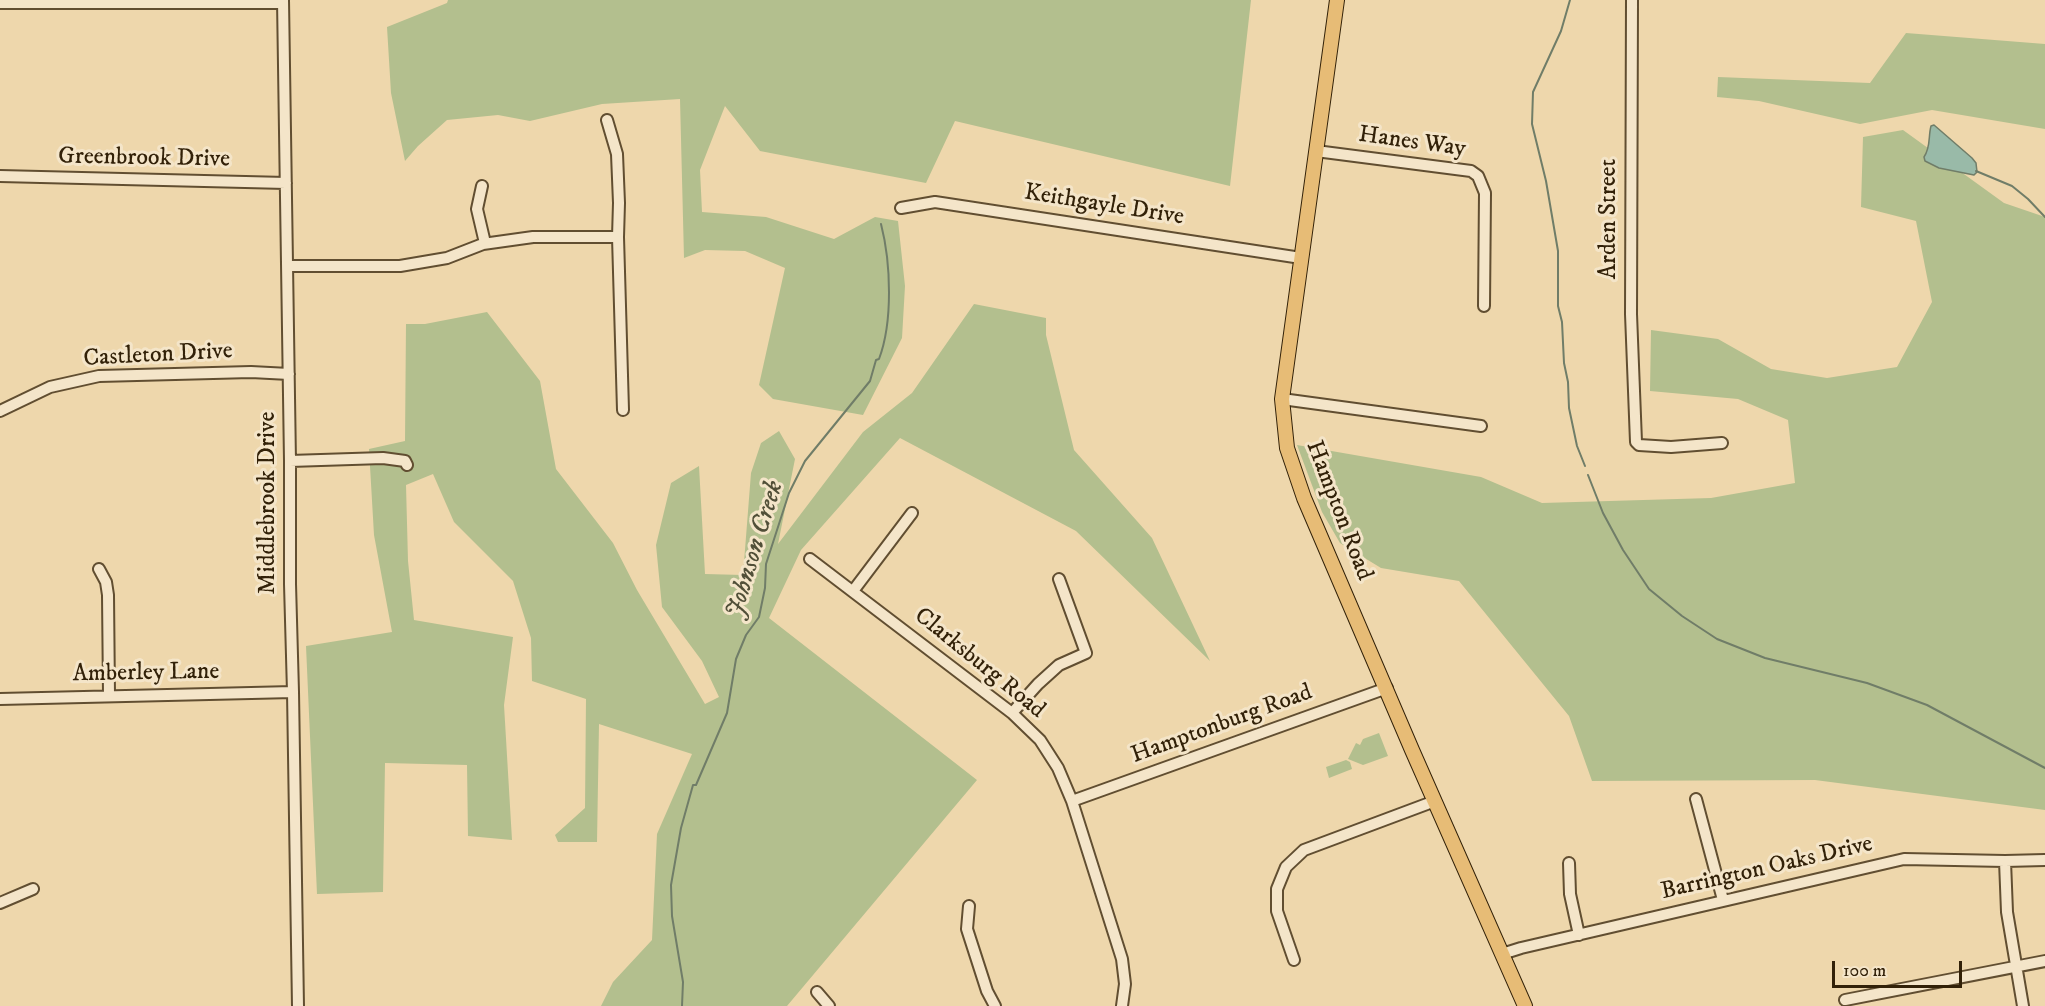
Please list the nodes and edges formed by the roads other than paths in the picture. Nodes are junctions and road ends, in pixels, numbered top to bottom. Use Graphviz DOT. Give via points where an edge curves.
graph roads {
  1 [pos="1337,0"];
  2 [pos="1632,0"];
  3 [pos="60,1"];
  4 [pos="283,1"];
  5 [pos="201,2"];
  6 [pos="0,3"];
  7 [pos="607,120"];
  8 [pos="1316,151"];
  9 [pos="0,176"];
  10 [pos="286,183"];
  11 [pos="482,186"];
  12 [pos="901,208"];
  13 [pos="618,237"];
  14 [pos="485,243"];
  15 [pos="1301,258"];
  16 [pos="287,266"];
  17 [pos="1484,306"];
  18 [pos="289,374"];
  19 [pos="1282,399"];
  20 [pos="623,410"];
  21 [pos="0,411"];
  22 [pos="1481,426"];
  23 [pos="1722,443"];
  24 [pos="290,461"];
  25 [pos="407,465"];
  26 [pos="912,513"];
  27 [pos="810,559"];
  28 [pos="99,568"];
  29 [pos="1059,579"];
  30 [pos="853,591"];
  31 [pos="1387,688"];
  32 [pos="293,692"];
  33 [pos="109,695"];
  34 [pos="0,699"];
  35 [pos="1012,713"];
  36 [pos="1696,799"];
  37 [pos="1072,801"];
  38 [pos="1435,801"];
  39 [pos="2045,860"];
  40 [pos="2005,861"];
  41 [pos="1569,863"];
  42 [pos="33,889"];
  43 [pos="1723,900"];
  44 [pos="0,903"];
  45 [pos="969,906"];
  46 [pos="1579,935"];
  47 [pos="1502,954"];
  48 [pos="1294,960"];
  49 [pos="2045,961"];
  50 [pos="2016,965"];
  51 [pos="817,992"];
  52 [pos="1845,1000"];
  53 [pos="298,1006"];
  54 [pos="829,1006"];
  55 [pos="995,1006"];
  56 [pos="1122,1006"];
  57 [pos="1526,1006"];
  58 [pos="2023,1006"];
  1 -- 8 [label="main road, Hampton Road"];
  2 -- 23 [label="street, Arden Street" via="1631,314 1635,442 1671,447"];
  3 -- 5 [label="street"];
  3 -- 6 [label="street"];
  4 -- 5 [label="street"];
  4 -- 10 [label="street, Middlebrook Drive"];
  7 -- 13 [label="street" via="617,154"];
  8 -- 15 [label="main road, Hampton Road"];
  8 -- 17 [label="street, Hanes Way" via="1471,171 1478,176 1485,193"];
  9 -- 10 [label="street, Greenbrook Drive"];
  10 -- 16 [label="street, Middlebrook Drive"];
  11 -- 14 [label="street" via="477,209"];
  12 -- 15 [label="street, Keithgayle Drive" via="935,201"];
  13 -- 14 [label="street" via="533,237"];
  13 -- 20 [label="street"];
  14 -- 16 [label="street" via="447,258 400,266"];
  15 -- 19 [label="main road, Hampton Road"];
  16 -- 18 [label="street, Middlebrook Drive"];
  18 -- 21 [label="street, Castleton Drive" via="99,376 50,387"];
  18 -- 24 [label="street, Middlebrook Drive"];
  19 -- 22 [label="street"];
  19 -- 31 [label="main road, Hampton Road" via="1287,448 1304,498"];
  24 -- 25 [label="street" via="383,458 405,461"];
  24 -- 32 [label="street, Middlebrook Drive"];
  26 -- 30 [label="street"];
  27 -- 30 [label="street, Clarksburg Road"];
  28 -- 33 [label="street" via="108,595"];
  29 -- 35 [label="street" via="1086,653 1059,665"];
  30 -- 35 [label="street, Clarksburg Road"];
  31 -- 37 [label="street, Hamptonburg Road"];
  31 -- 38 [label="main road, Hampton Road"];
  32 -- 33 [label="street, Amberley Lane"];
  32 -- 53 [label="street, Middlebrook Drive"];
  33 -- 34 [label="street, Amberley Lane"];
  35 -- 37 [label="street, Clarksburg Road" via="1040,740"];
  36 -- 43 [label="street"];
  37 -- 56 [label="street, Clarksburg Road" via="1122,958"];
  38 -- 47 [label="main road, Hampton Road"];
  38 -- 48 [label="street" via="1304,850 1286,867 1277,889 1277,911"];
  39 -- 40 [label="street, Barrington Oaks Drive"];
  40 -- 43 [label="street, Barrington Oaks Drive" via="1904,859"];
  40 -- 50 [label="street" via="2007,912"];
  41 -- 46 [label="street" via="1570,894"];
  42 -- 44 [label="street"];
  43 -- 46 [label="street, Barrington Oaks Drive"];
  45 -- 55 [label="street" via="967,929"];
  46 -- 47 [label="street, Barrington Oaks Drive"];
  47 -- 57 [label="main road, Hampton Road"];
  49 -- 50 [label="street"];
  50 -- 52 [label="street"];
  50 -- 58 [label="street"];
  51 -- 54 [label="street"];
}
